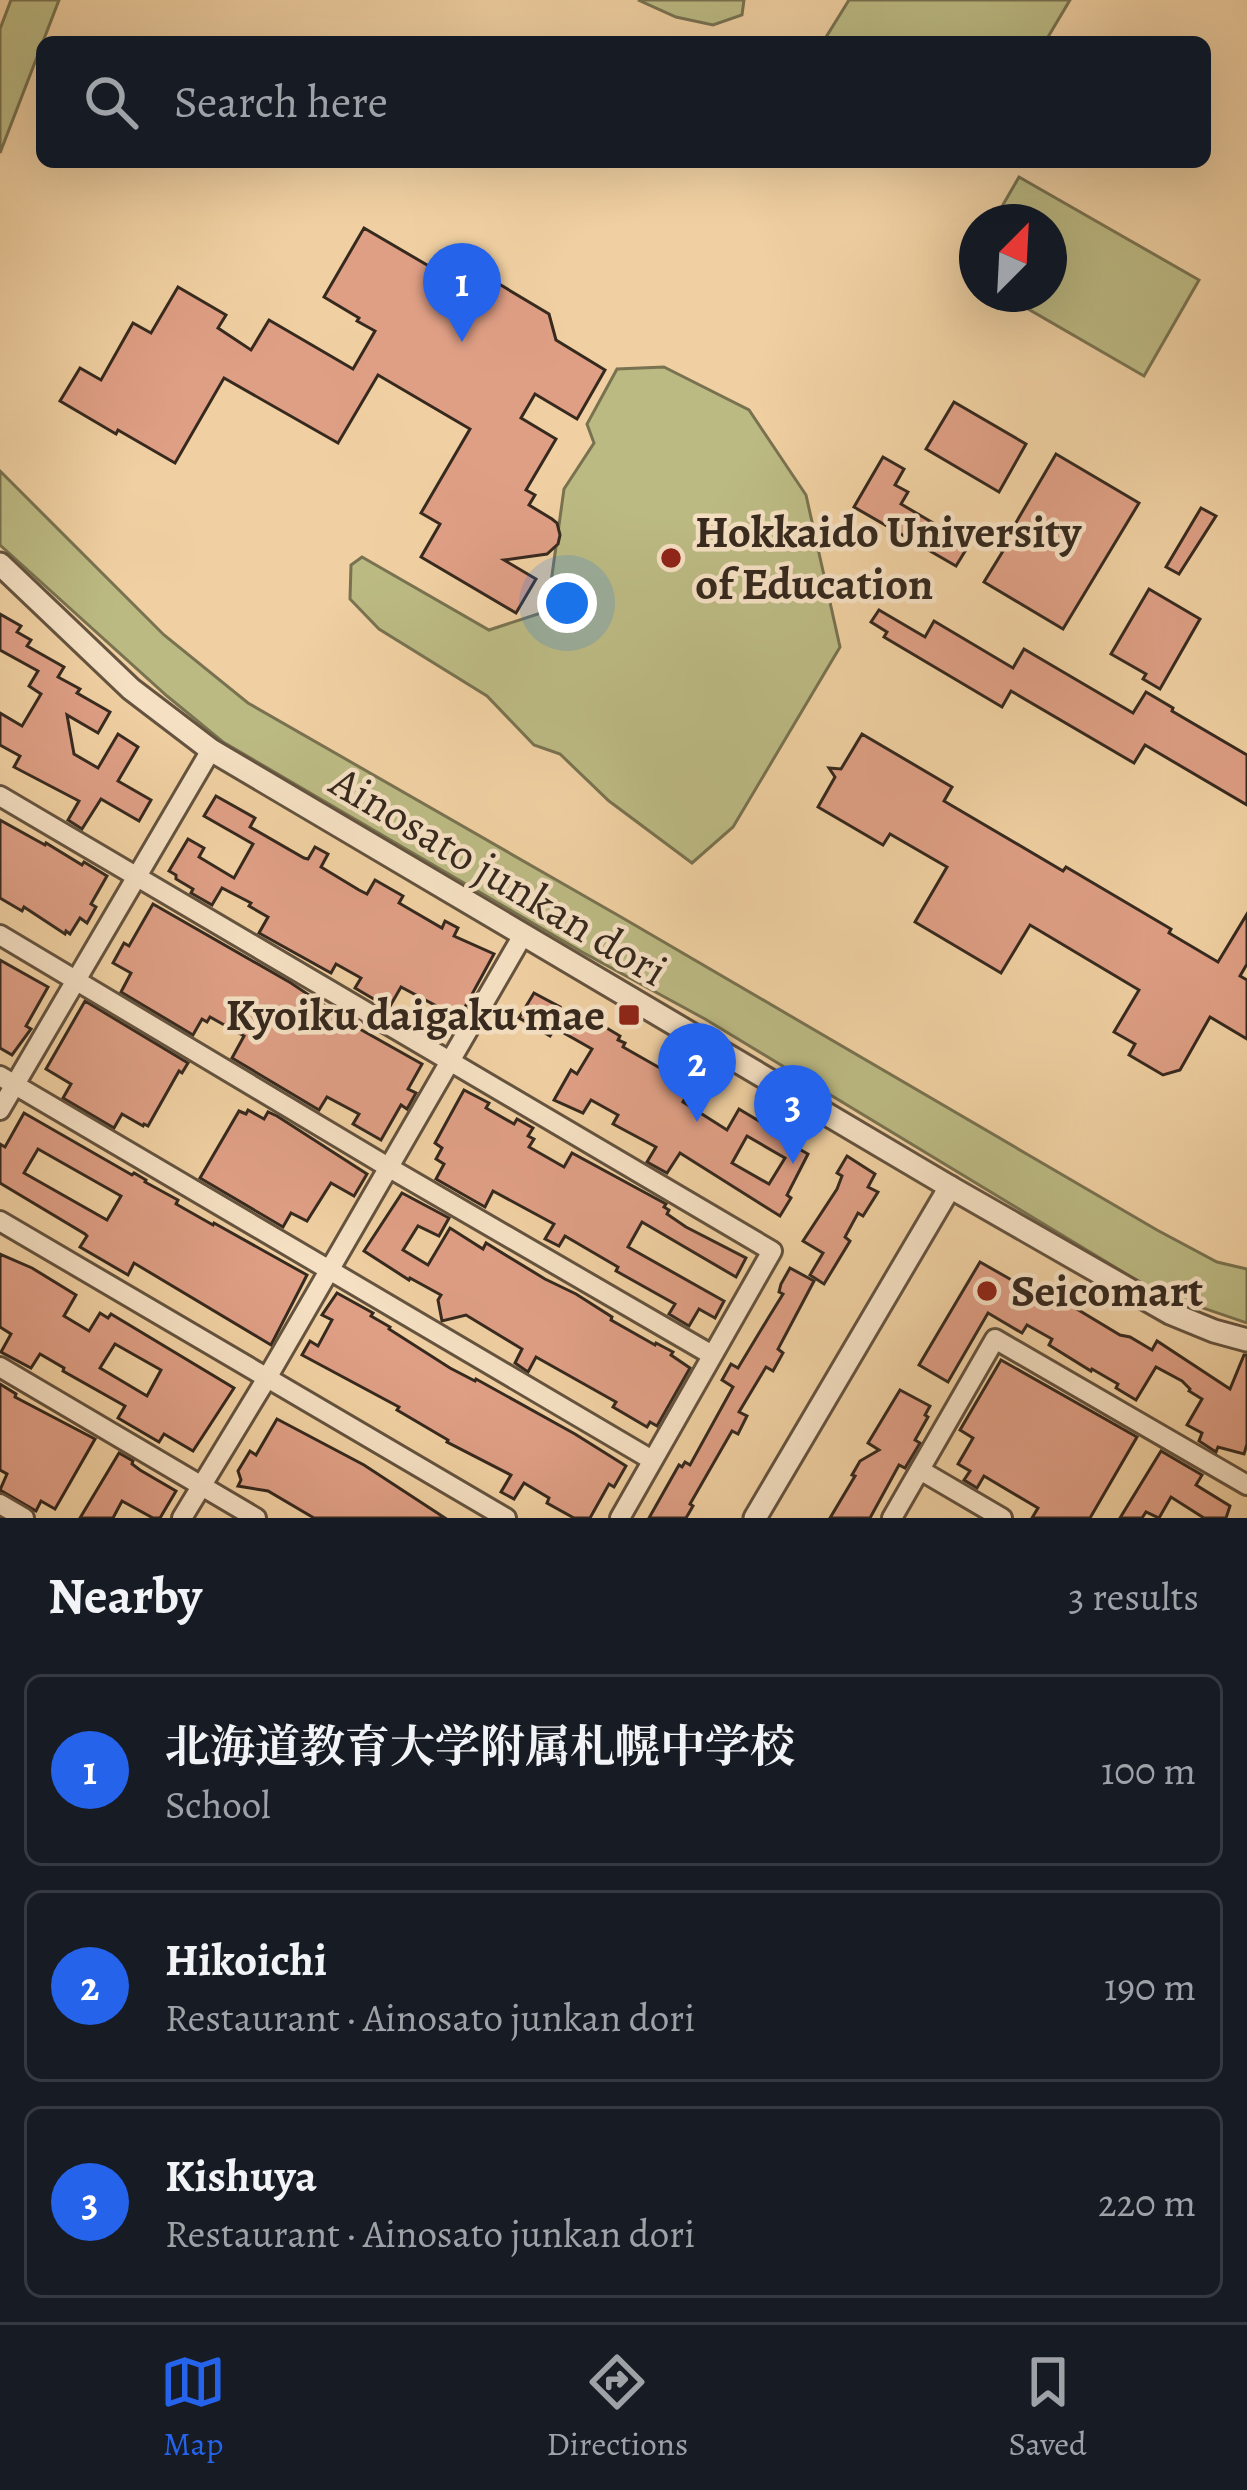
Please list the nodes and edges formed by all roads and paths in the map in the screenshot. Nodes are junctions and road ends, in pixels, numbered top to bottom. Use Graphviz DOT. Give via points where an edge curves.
graph roads {
  1 [pos="0,564"];
  2 [pos="211,750"];
  3 [pos="0,796"];
  4 [pos="137,876"];
  5 [pos="0,935"];
  6 [pos="524,935"];
  7 [pos="77,980"];
  8 [pos="450,1061"];
  9 [pos="8,1080"];
  10 [pos="0,1110"];
  11 [pos="388,1167"];
  12 [pos="950,1186"];
  13 [pos="0,1221"];
  14 [pos="328,1270"];
  15 [pos="1247,1340"];
  16 [pos="712,1355"];
  17 [pos="0,1367"];
  18 [pos="267,1378"];
  19 [pos="652,1460"];
  20 [pos="920,1470"];
  21 [pos="1247,1485"];
  22 [pos="201,1486"];
  23 [pos="182,1518"];
  24 [pos="256,1518"];
  25 [pos="506,1518"];
  26 [pos="620,1518"];
  27 [pos="755,1518"];
  28 [pos="892,1518"];
  29 [pos="1002,1518"];
  1 -- 2 [label="street, Ainosato junkan dori" via="131,689"];
  2 -- 4 [label="street"];
  2 -- 6 [label="street, Ainosato junkan dori"];
  3 -- 4 [label="street"];
  4 -- 7 [label="street"];
  4 -- 8 [label="street"];
  5 -- 7 [label="street"];
  6 -- 8 [label="street"];
  6 -- 12 [label="street, Ainosato junkan dori"];
  7 -- 9 [label="street"];
  7 -- 11 [label="street"];
  8 -- 11 [label="street"];
  8 -- 16 [label="street" via="772,1251"];
  9 -- 10 [label="street"];
  9 -- 14 [label="street"];
  11 -- 14 [label="street"];
  11 -- 16 [label="street"];
  12 -- 15 [label="street, Ainosato junkan dori" via="1170,1313"];
  12 -- 27 [label="street"];
  13 -- 18 [label="street"];
  14 -- 18 [label="street"];
  14 -- 19 [label="street"];
  16 -- 19 [label="street"];
  17 -- 22 [label="street"];
  18 -- 22 [label="street"];
  18 -- 25 [label="street"];
  19 -- 26 [label="street"];
  20 -- 21 [label="street" via="995,1339"];
  20 -- 28 [label="street"];
  20 -- 29 [label="street"];
  22 -- 23 [label="street"];
  22 -- 24 [label="street"];
}
